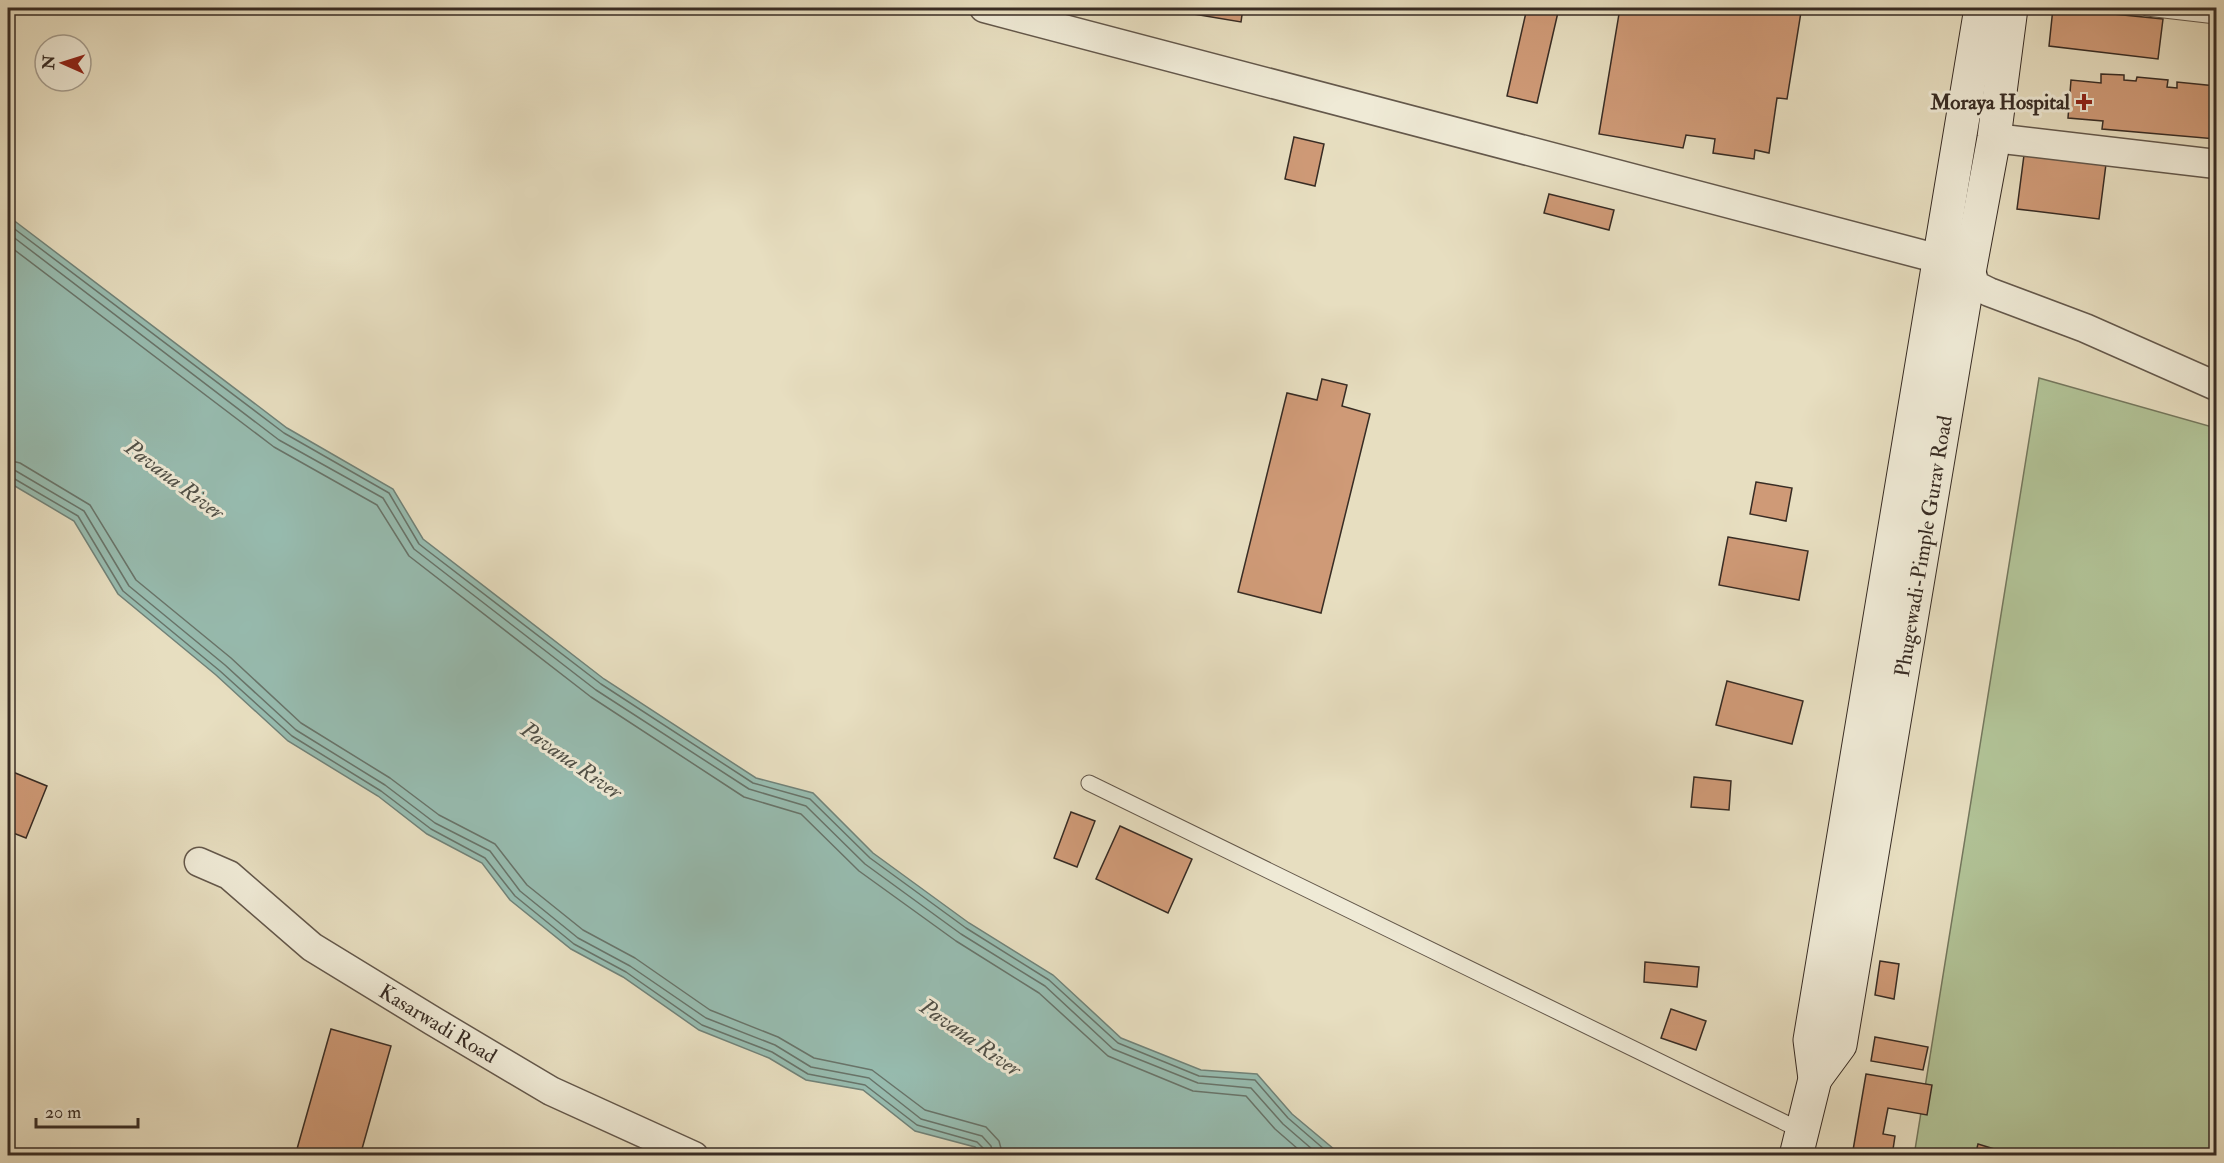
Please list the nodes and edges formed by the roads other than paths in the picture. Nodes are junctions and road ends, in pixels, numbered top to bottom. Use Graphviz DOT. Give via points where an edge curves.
graph roads {
  1 [pos="984,8"];
  2 [pos="1982,8"];
  3 [pos="2011,8"];
  4 [pos="2147,8"];
  5 [pos="2217,16"];
  6 [pos="1994,138"];
  7 [pos="2217,164"];
  8 [pos="1955,263"];
  9 [pos="2217,386"];
  10 [pos="1089,783"];
  11 [pos="200,862"];
  12 [pos="1799,1143"];
  13 [pos="694,1155"];
  1 -- 8 [label="street"];
  2 -- 8 [label="street, Phugewadi-Pimple Gurav Road"];
  3 -- 6 [label="street, Phugewadi-Pimple Gurav Road"];
  4 -- 5 [label="lane"];
  6 -- 7 [label="street"];
  6 -- 8 [label="street, Phugewadi-Pimple Gurav Road"];
  8 -- 9 [label="street" via="1975,285 1989,292 2085,328"];
  8 -- 12 [label="street, Phugewadi-Pimple Gurav Road" via="1810,1040 1815,1078"];
  10 -- 12 [label="lane"];
  11 -- 13 [label="street, Kasarwadi Road" via="229,875 312,947 551,1091"];
}
